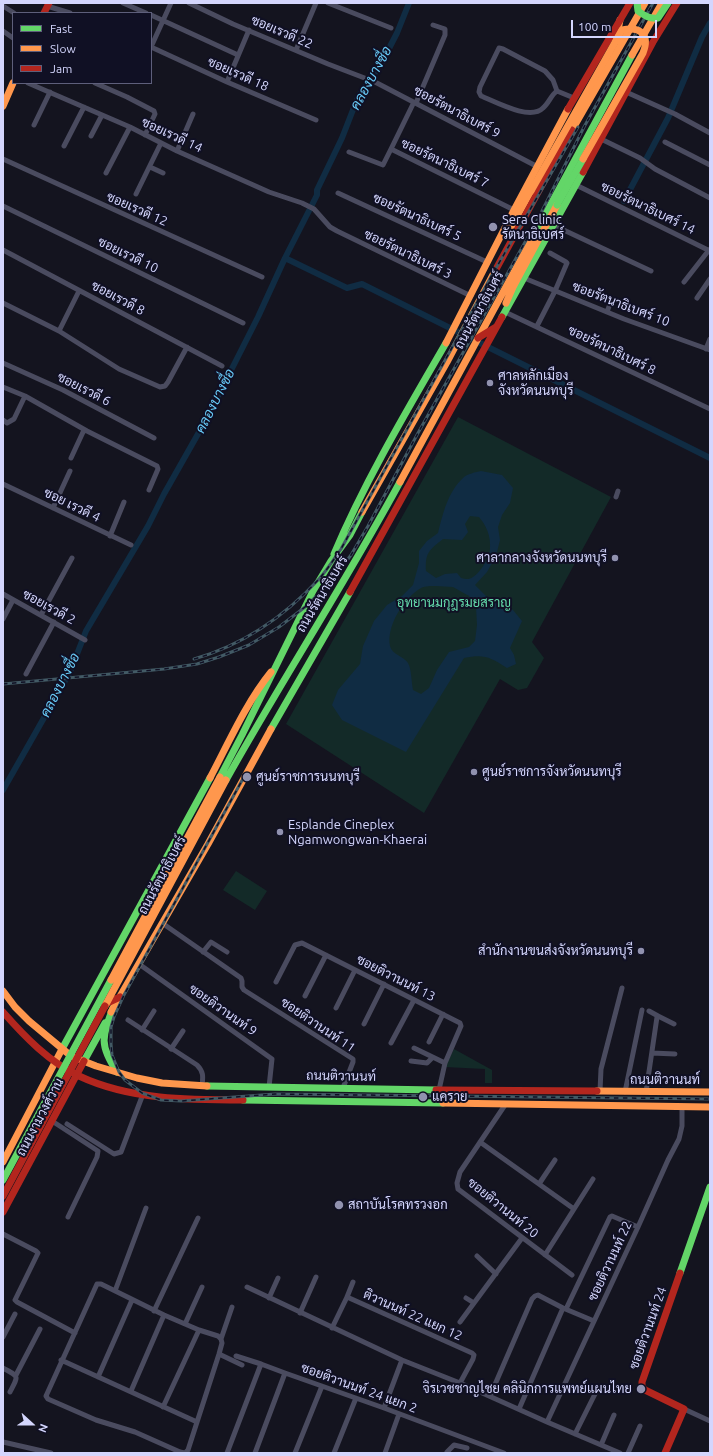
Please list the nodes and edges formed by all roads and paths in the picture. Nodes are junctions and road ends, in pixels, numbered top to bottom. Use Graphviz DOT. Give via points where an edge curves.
graph roads {
  1 [pos="123,3"];
  2 [pos="171,3"];
  3 [pos="190,3"];
  4 [pos="316,3"];
  5 [pos="328,3"];
  6 [pos="630,3"];
  7 [pos="637,3"];
  8 [pos="645,3"];
  9 [pos="662,3"];
  10 [pos="668,3"];
  11 [pos="677,3"];
  12 [pos="48,4"];
  13 [pos="3,6"];
  14 [pos="12,12"];
  15 [pos="68,12"];
  16 [pos="144,12"];
  17 [pos="152,15"];
  18 [pos="163,20"];
  19 [pos="620,20"];
  20 [pos="433,25"];
  21 [pos="391,28"];
  22 [pos="249,30"];
  23 [pos="3,31"];
  24 [pos="12,37"];
  25 [pos="152,45"];
  26 [pos="152,47"];
  27 [pos="296,50"];
  28 [pos="238,55"];
  29 [pos="612,58"];
  30 [pos="366,79"];
  31 [pos="227,82"];
  32 [pos="13,84"];
  33 [pos="30,84"];
  34 [pos="97,84"];
  35 [pos="557,91"];
  36 [pos="50,92"];
  37 [pos="626,92"];
  38 [pos="574,98"];
  39 [pos="415,102"];
  40 [pos="3,105"];
  41 [pos="84,107"];
  42 [pos="193,114"];
  43 [pos="102,115"];
  44 [pos="316,120"];
  45 [pos="34,125"];
  46 [pos="130,127"];
  47 [pos="710,133"];
  48 [pos="145,134"];
  49 [pos="91,136"];
  50 [pos="601,139"];
  51 [pos="665,142"];
  52 [pos="161,143"];
  53 [pos="64,146"];
  54 [pos="391,149"];
  55 [pos="177,151"];
  56 [pos="348,152"];
  57 [pos="3,159"];
  58 [pos="710,164"];
  59 [pos="150,167"];
  60 [pos="538,167"];
  61 [pos="106,173"];
  62 [pos="163,173"];
  63 [pos="576,185"];
  64 [pos="338,193"];
  65 [pos="136,194"];
  66 [pos="710,198"];
  67 [pos="3,206"];
  68 [pos="514,210"];
  69 [pos="553,225"];
  70 [pos="337,231"];
  71 [pos="3,250"];
  72 [pos="710,251"];
  73 [pos="550,253"];
  74 [pos="487,262"];
  75 [pos="650,270"];
  76 [pos="262,277"];
  77 [pos="524,278"];
  78 [pos="710,279"];
  79 [pos="477,282"];
  80 [pos="684,282"];
  81 [pos="80,290"];
  82 [pos="555,291"];
  83 [pos="594,293"];
  84 [pos="471,296"];
  85 [pos="697,298"];
  86 [pos="3,304"];
  87 [pos="608,312"];
  88 [pos="504,314"];
  89 [pos="243,324"];
  90 [pos="537,326"];
  91 [pos="496,328"];
  92 [pos="59,331"];
  93 [pos="710,339"];
  94 [pos="476,341"];
  95 [pos="186,347"];
  96 [pos="708,350"];
  97 [pos="3,363"];
  98 [pos="222,366"];
  99 [pos="3,386"];
  100 [pos="25,396"];
  101 [pos="710,409"];
  102 [pos="3,420"];
  103 [pos="84,430"];
  104 [pos="154,438"];
  105 [pos="71,458"];
  106 [pos="70,471"];
  107 [pos="3,484"];
  108 [pos="149,490"];
  109 [pos="618,491"];
  110 [pos="616,497"];
  111 [pos="124,502"];
  112 [pos="54,508"];
  113 [pos="110,536"];
  114 [pos="131,545"];
  115 [pos="72,558"];
  116 [pos="330,564"];
  117 [pos="3,594"];
  118 [pos="13,600"];
  119 [pos="41,615"];
  120 [pos="3,620"];
  121 [pos="54,622"];
  122 [pos="85,640"];
  123 [pos="274,667"];
  124 [pos="26,674"];
  125 [pos="223,779"];
  126 [pos="162,923"];
  127 [pos="114,951"];
  128 [pos="203,952"];
  129 [pos="227,952"];
  130 [pos="326,955"];
  131 [pos="138,965"];
  132 [pos="355,970"];
  133 [pos="276,982"];
  134 [pos="384,984"];
  135 [pos="622,988"];
  136 [pos="3,991"];
  137 [pos="305,996"];
  138 [pos="120,997"];
  139 [pos="414,1000"];
  140 [pos="113,1008"];
  141 [pos="336,1008"];
  142 [pos="642,1010"];
  143 [pos="649,1011"];
  144 [pos="3,1012"];
  145 [pos="154,1012"];
  146 [pos="443,1014"];
  147 [pos="658,1016"];
  148 [pos="128,1020"];
  149 [pos="364,1024"];
  150 [pos="674,1024"];
  151 [pos="142,1030"];
  152 [pos="183,1031"];
  153 [pos="429,1042"];
  154 [pos="391,1044"];
  155 [pos="414,1048"];
  156 [pos="62,1049"];
  157 [pos="171,1049"];
  158 [pos="652,1053"];
  159 [pos="675,1054"];
  160 [pos="71,1056"];
  161 [pos="432,1058"];
  162 [pos="82,1061"];
  163 [pos="58,1062"];
  164 [pos="412,1062"];
  165 [pos="445,1063"];
  166 [pos="68,1070"];
  167 [pos="117,1072"];
  168 [pos="76,1075"];
  169 [pos="202,1086"];
  170 [pos="269,1087"];
  171 [pos="303,1087"];
  172 [pos="343,1088"];
  173 [pos="439,1090"];
  174 [pos="600,1091"];
  175 [pos="625,1092"];
  176 [pos="646,1092"];
  177 [pos="710,1092"];
  178 [pos="143,1094"];
  179 [pos="302,1101"];
  180 [pos="505,1105"];
  181 [pos="682,1106"];
  182 [pos="710,1107"];
  183 [pos="27,1117"];
  184 [pos="52,1121"];
  185 [pos="67,1124"];
  186 [pos="480,1142"];
  187 [pos="6,1150"];
  188 [pos="555,1160"];
  189 [pos="3,1162"];
  190 [pos="593,1179"];
  191 [pos="3,1180"];
  192 [pos="539,1184"];
  193 [pos="710,1187"];
  194 [pos="3,1196"];
  195 [pos="146,1208"];
  196 [pos="574,1209"];
  197 [pos="3,1212"];
  198 [pos="68,1217"];
  199 [pos="198,1218"];
  200 [pos="638,1227"];
  201 [pos="3,1234"];
  202 [pos="522,1238"];
  203 [pos="545,1255"];
  204 [pos="477,1256"];
  205 [pos="496,1274"];
  206 [pos="572,1275"];
  207 [pos="316,1277"];
  208 [pos="278,1278"];
  209 [pos="354,1282"];
  210 [pos="202,1287"];
  211 [pos="247,1287"];
  212 [pos="115,1291"];
  213 [pos="346,1297"];
  214 [pos="269,1298"];
  215 [pos="466,1298"];
  216 [pos="132,1300"];
  217 [pos="474,1303"];
  218 [pos="232,1307"];
  219 [pos="564,1309"];
  220 [pos="154,1311"];
  221 [pos="300,1313"];
  222 [pos="15,1314"];
  223 [pos="164,1315"];
  224 [pos="3,1320"];
  225 [pos="594,1321"];
  226 [pos="460,1322"];
  227 [pos="10,1324"];
  228 [pos="185,1324"];
  229 [pos="332,1328"];
  230 [pos="40,1329"];
  231 [pos="199,1330"];
  232 [pos="75,1333"];
  233 [pos="3,1337"];
  234 [pos="221,1339"];
  235 [pos="219,1354"];
  236 [pos="236,1356"];
  237 [pos="61,1360"];
  238 [pos="402,1360"];
  239 [pos="242,1364"];
  240 [pos="261,1364"];
  241 [pos="3,1368"];
  242 [pos="285,1373"];
  243 [pos="16,1375"];
  244 [pos="98,1376"];
  245 [pos="460,1383"];
  246 [pos="322,1386"];
  247 [pos="131,1391"];
  248 [pos="10,1392"];
  249 [pos="596,1392"];
  250 [pos="490,1396"];
  251 [pos="356,1398"];
  252 [pos="163,1406"];
  253 [pos="384,1408"];
  254 [pos="518,1409"];
  255 [pos="684,1409"];
  256 [pos="399,1414"];
  257 [pos="614,1415"];
  258 [pos="710,1421"];
  259 [pos="197,1422"];
  260 [pos="547,1422"];
  261 [pos="640,1426"];
  262 [pos="575,1434"];
  263 [pos="470,1441"];
  264 [pos="3,1442"];
  265 [pos="601,1445"];
  266 [pos="487,1447"];
  267 [pos="466,1451"];
  268 [pos="447,1452"];
  269 [pos="51,1453"];
  270 [pos="227,1453"];
  271 [pos="255,1453"];
  272 [pos="295,1453"];
  273 [pos="334,1453"];
  274 [pos="384,1453"];
  275 [pos="485,1453"];
  276 [pos="504,1453"];
  277 [pos="620,1453"];
  278 [pos="628,1453"];
  279 [pos="665,1453"];
  1 -- 16 [label="street"];
  2 -- 18 [label="street"];
  3 -- 22 [label="street, ซอยเรวดี 22"];
  4 -- 27 [label="street"];
  5 -- 21 [label="street"];
  6 -- 19 [label="main road, ถนนรัตนาธิเบศร์"];
  7 -- 10 [label="main road, bridge" via="638,11 653,19 658,18"];
  8 -- 29 [label="main road, ถนนรัตนาธิเบศร์"];
  9 -- 94 [label="main road, ถนนรัตนาธิเบศร์"];
  11 -- 37 [label="main road, ถนนรัตนาธิเบศร์"];
  12 -- 15 [label="street"];
  13 -- 14 [label="street"];
  17 -- 18 [label="street"];
  18 -- 25 [label="street"];
  18 -- 28 [label="street"];
  19 -- 29 [label="main road"];
  19 -- 38 [label="main road, ถนนรัตนาธิเบศร์"];
  20 -- 39 [label="street, ซอยรัตนาธิเบศร์ 7" via="445,29 446,35"];
  22 -- 27 [label="street, ซอยเรวดี 22"];
  22 -- 28 [label="street"];
  23 -- 24 [label="street"];
  26 -- 31 [label="street, ซอยเรวดี 18"];
  27 -- 30 [label="street, ซอยเรวดี 22"];
  28 -- 31 [label="street"];
  29 -- 116 [label="main road, ถนนรัตนาธิเบศร์" via="350,535"];
  30 -- 39 [label="street, ซอยรัตนาธิเบศร์ 9"];
  31 -- 44 [label="street, ซอยเรวดี 18"];
  32 -- 40 [label="main road"];
  33 -- 36 [label="street, ซอยเรวดี 14"];
  34 -- 48 [label="street" via="154,111 155,114"];
  35 -- 35 [label="street" via="543,108 535,113 514,109 481,96 479,92 499,48 545,71 553,80"];
  35 -- 38 [label="street"];
  36 -- 41 [label="street, ซอยเรวดี 14"];
  36 -- 45 [label="street"];
  37 -- 47 [label="street"];
  37 -- 50 [label="main road, ถนนรัตนาธิเบศร์"];
  38 -- 60 [label="main road, ถนนรัตนาธิเบศร์"];
  39 -- 54 [label="street, ซอยรัตนาธิเบศร์ 7"];
  39 -- 60 [label="street, ซอยรัตนาธิเบศร์ 9"];
  41 -- 43 [label="street, ซอยเรวดี 14"];
  41 -- 53 [label="street"];
  42 -- 55 [label="street"];
  43 -- 46 [label="street, ซอยเรวดี 14"];
  43 -- 49 [label="street"];
  46 -- 48 [label="street, ซอยเรวดี 14"];
  46 -- 61 [label="street"];
  48 -- 52 [label="street, ซอยเรวดี 14"];
  50 -- 63 [label="main road, ถนนรัตนาธิเบศร์"];
  50 -- 66 [label="street"];
  51 -- 58 [label="street"];
  52 -- 55 [label="street, ซอยเรวดี 14"];
  52 -- 59 [label="street"];
  54 -- 56 [label="street" via="383,165"];
  54 -- 68 [label="street, ซอยรัตนาธิเบศร์ 7"];
  55 -- 70 [label="street, ซอยเรวดี 14" via="268,192 307,205"];
  57 -- 76 [label="street, ซอยเรวดี 12"];
  59 -- 62 [label="street"];
  59 -- 65 [label="street"];
  60 -- 68 [label="main road, ถนนรัตนาธิเบศร์"];
  63 -- 69 [label="main road, ถนนรัตนาธิเบศร์"];
  63 -- 72 [label="street, ซอยรัตนาธิเบศร์ 14"];
  64 -- 74 [label="street, ซอยรัตนาธิเบศร์ 5"];
  67 -- 89 [label="street, ซอยเรวดี 10"];
  68 -- 74 [label="main road, ถนนรัตนาธิเบศร์"];
  69 -- 75 [label="street"];
  69 -- 77 [label="main road, ถนนรัตนาธิเบศร์"];
  70 -- 84 [label="street, ซอยรัตนาธิเบศร์ 3"];
  71 -- 81 [label="street, ซอยเรวดี 8"];
  72 -- 80 [label="street"];
  73 -- 82 [label="street" via="567,263"];
  74 -- 79 [label="main road, ถนนรัตนาธิเบศร์"];
  77 -- 82 [label="street, ซอยรัตนาธิเบศร์ 10"];
  77 -- 88 [label="main road, ถนนรัตนาธิเบศร์"];
  78 -- 85 [label="street"];
  79 -- 84 [label="main road, ถนนรัตนาธิเบศร์"];
  79 -- 88 [label="main road, bridge" via="622,30 634,28 642,33 646,43 643,52 513,287"];
  81 -- 92 [label="street"];
  81 -- 95 [label="street, ซอยเรวดี 8"];
  82 -- 87 [label="street, ซอยรัตนาธิเบศร์ 10"];
  82 -- 90 [label="street"];
  83 -- 87 [label="street" via="611,302"];
  84 -- 116 [label="main road, ถนนรัตนาธิเบศร์" via="400,421 360,498"];
  86 -- 92 [label="street"];
  87 -- 96 [label="street, ซอยรัตนาธิเบศร์ 10"];
  88 -- 90 [label="street, ซอยรัตนาธิเบศร์ 8"];
  88 -- 91 [label="main road, ถนนรัตนาธิเบศร์"];
  90 -- 101 [label="street, ซอยรัตนาธิเบศร์ 8"];
  91 -- 94 [label="main road"];
  91 -- 126 [label="main road, ถนนรัตนาธิเบศร์"];
  92 -- 95 [label="street" via="119,369 160,388 168,382"];
  93 -- 96 [label="street"];
  94 -- 125 [label="main road, ถนนรัตนาธิเบศร์" via="377,524 296,662"];
  95 -- 98 [label="street, ซอยเรวดี 8"];
  97 -- 104 [label="street, ซอยเรวดี 6" via="63,390"];
  99 -- 100 [label="street"];
  100 -- 102 [label="street" via="14,419 7,423"];
  100 -- 103 [label="street"];
  103 -- 105 [label="street"];
  103 -- 108 [label="street" via="157,466 158,470"];
  106 -- 112 [label="street"];
  107 -- 112 [label="street, ซอย เรวดี 4"];
  109 -- 110 [label="street"];
  111 -- 113 [label="street"];
  112 -- 113 [label="street, ซอย เรวดี 4"];
  113 -- 114 [label="street, ซอย เรวดี 4"];
  115 -- 119 [label="street"];
  116 -- 123 [label="main road, ถนนรัตนาธิเบศร์"];
  117 -- 118 [label="street, ซอยเรวดี 2"];
  118 -- 119 [label="street, ซอยเรวดี 2"];
  118 -- 120 [label="street"];
  119 -- 121 [label="street, ซอยเรวดี 2"];
  121 -- 122 [label="street, ซอยเรวดี 2"];
  121 -- 124 [label="street"];
  123 -- 125 [label="main road, ถนนรัตนาธิเบศร์"];
  123 -- 127 [label="main road, ถนนรัตนาธิเบศร์" via="259,689"];
  125 -- 191 [label="main road, ถนนรัตนาธิเบศร์, bridge"];
  125 -- 194 [label="main road, ถนนรัตนาธิเบศร์, bridge"];
  126 -- 128 [label="street"];
  126 -- 131 [label="main road, ถนนรัตนาธิเบศร์"];
  127 -- 131 [label="main road" via="114,964 120,971 130,972"];
  127 -- 156 [label="main road, ถนนรัตนาธิเบศร์"];
  128 -- 129 [label="street" via="211,942"];
  128 -- 172 [label="street, ซอยติวานนท์ 11" via="241,978 242,988 353,1059"];
  130 -- 132 [label="street, ซอยติวานนท์ 13"];
  130 -- 133 [label="street, ซอยติวานนท์ 13" via="302,943 295,945"];
  130 -- 137 [label="street"];
  131 -- 138 [label="main road, ถนนรัตนาธิเบศร์"];
  131 -- 170 [label="street, ซอยติวานนท์ 9" via="272,1058"];
  132 -- 134 [label="street, ซอยติวานนท์ 13"];
  132 -- 141 [label="street"];
  134 -- 139 [label="street, ซอยติวานนท์ 13"];
  134 -- 149 [label="street"];
  135 -- 174 [label="street" via="601,1069"];
  136 -- 156 [label="main road, ถนนติวานนท์" via="29,1021"];
  138 -- 140 [label="main road, ถนนรัตนาธิเบศร์"];
  138 -- 160 [label="main road" via="100,1008 77,1051"];
  139 -- 146 [label="street, ซอยติวานนท์ 13"];
  139 -- 154 [label="street"];
  140 -- 162 [label="main road, ถนนรัตนาธิเบศร์"];
  140 -- 167 [label="main road" via="103,1038 103,1047"];
  142 -- 175 [label="street"];
  143 -- 147 [label="street"];
  144 -- 163 [label="main road, ถนนติวานนท์" via="16,1027"];
  145 -- 151 [label="street"];
  146 -- 153 [label="street"];
  146 -- 165 [label="street, ซอยติวานนท์ 13" via="461,1026"];
  147 -- 150 [label="street"];
  147 -- 158 [label="street"];
  148 -- 151 [label="street"];
  151 -- 157 [label="street"];
  152 -- 157 [label="street"];
  155 -- 161 [label="street"];
  156 -- 160 [label="main road, ถนนติวานนท์"];
  156 -- 163 [label="main road, ถนนรัตนาธิเบศร์"];
  157 -- 169 [label="street" via="201,1069"];
  158 -- 159 [label="street"];
  158 -- 176 [label="street"];
  160 -- 162 [label="main road, ถนนติวานนท์"];
  160 -- 163 [label="main road"];
  161 -- 164 [label="street" via="427,1063"];
  161 -- 165 [label="street"];
  162 -- 166 [label="main road"];
  162 -- 167 [label="main road, ถนนติวานนท์"];
  162 -- 168 [label="main road, ถนนรัตนาธิเบศร์"];
  163 -- 166 [label="main road, ถนนติวานนท์"];
  163 -- 183 [label="main road, ถนนงามวงศ์วาน"];
  165 -- 173 [label="street, ซอยติวานนท์ 13"];
  166 -- 168 [label="main road, ถนนติวานนท์"];
  166 -- 183 [label="main road" via="43,1108"];
  167 -- 169 [label="main road, ถนนติวานนท์" via="162,1083"];
  168 -- 178 [label="main road, ถนนติวานนท์" via="92,1082"];
  168 -- 184 [label="main road, ถนนงามวงศ์วาน"];
  169 -- 170 [label="main road, ถนนติวานนท์"];
  170 -- 171 [label="main road, ถนนติวานนท์"];
  171 -- 172 [label="main road, ถนนติวานนท์"];
  171 -- 179 [label="main road"];
  172 -- 173 [label="main road, ถนนติวานนท์"];
  173 -- 174 [label="main road, ถนนติวานนท์"];
  174 -- 175 [label="main road, ถนนติวานนท์"];
  175 -- 176 [label="main road, ถนนติวานนท์"];
  176 -- 177 [label="main road, ถนนติวานนท์"];
  178 -- 179 [label="main road, ถนนติวานนท์" via="209,1100"];
  178 -- 185 [label="street" via="121,1152 114,1154"];
  179 -- 180 [label="main road, ถนนติวานนท์"];
  180 -- 181 [label="main road, ถนนติวานนท์"];
  180 -- 186 [label="street, ซอยติวานนท์ 20"];
  181 -- 182 [label="main road, ถนนติวานนท์"];
  181 -- 200 [label="street, ซอยติวานนท์ 22" via="679,1139"];
  183 -- 187 [label="main road, ถนนงามวงศ์วาน"];
  184 -- 197 [label="main road, ถนนงามวงศ์วาน"];
  184 -- 198 [label="street" via="98,1151"];
  186 -- 192 [label="street"];
  186 -- 202 [label="street, ซอยติวานนท์ 20" via="460,1172 458,1189"];
  187 -- 189 [label="main road, ถนนงามวงศ์วาน"];
  188 -- 192 [label="street"];
  190 -- 196 [label="street"];
  192 -- 196 [label="street"];
  193 -- 255 [label="main road, ซอยติวานนท์ 24" via="642,1382 645,1390"];
  195 -- 212 [label="street"];
  196 -- 203 [label="street"];
  199 -- 220 [label="street"];
  200 -- 219 [label="street" via="610,1217"];
  200 -- 225 [label="street, ซอยติวานนท์ 22"];
  201 -- 232 [label="street" via="38,1253 15,1300"];
  202 -- 203 [label="street, ซอยติวานนท์ 20"];
  202 -- 205 [label="street"];
  203 -- 206 [label="street, ซอยติวานนท์ 20"];
  204 -- 205 [label="street"];
  205 -- 217 [label="street"];
  207 -- 221 [label="street"];
  208 -- 214 [label="street"];
  209 -- 213 [label="street"];
  210 -- 228 [label="street"];
  211 -- 214 [label="street"];
  212 -- 216 [label="street"];
  212 -- 232 [label="street" via="97,1284"];
  213 -- 229 [label="street, ติวานนท์ 22 แยก 12"];
  213 -- 245 [label="street, ติวานนท์ 22 แยก 12" via="472,1353 473,1359"];
  214 -- 221 [label="street"];
  215 -- 217 [label="street"];
  216 -- 220 [label="street"];
  216 -- 244 [label="street"];
  217 -- 226 [label="street"];
  218 -- 234 [label="street"];
  219 -- 225 [label="street"];
  219 -- 250 [label="street" via="538,1295 532,1299"];
  219 -- 254 [label="street"];
  220 -- 223 [label="street"];
  221 -- 229 [label="street"];
  222 -- 227 [label="street"];
  223 -- 228 [label="street"];
  223 -- 247 [label="street"];
  224 -- 227 [label="street"];
  225 -- 260 [label="street, ซอยติวานนท์ 22"];
  227 -- 233 [label="street"];
  228 -- 231 [label="street"];
  229 -- 238 [label="street"];
  230 -- 243 [label="street"];
  231 -- 234 [label="street"];
  231 -- 252 [label="street"];
  232 -- 237 [label="street"];
  234 -- 235 [label="street"];
  235 -- 239 [label="street"];
  235 -- 259 [label="street"];
  236 -- 240 [label="street"];
  237 -- 244 [label="street"];
  237 -- 259 [label="street" via="46,1394 48,1399 185,1453"];
  238 -- 245 [label="street"];
  238 -- 253 [label="street"];
  240 -- 242 [label="street"];
  240 -- 270 [label="street"];
  241 -- 243 [label="street"];
  242 -- 246 [label="street, ซอยติวานนท์ 24 แยก 2"];
  242 -- 271 [label="street, ซอยติวานนท์ 24 แยก 2"];
  243 -- 248 [label="street" via="17,1379"];
  244 -- 247 [label="street"];
  245 -- 250 [label="street"];
  246 -- 251 [label="street, ซอยติวานนท์ 24 แยก 2"];
  246 -- 272 [label="street"];
  247 -- 252 [label="street"];
  249 -- 262 [label="street"];
  250 -- 254 [label="street"];
  251 -- 253 [label="street, ซอยติวานนท์ 24 แยก 2"];
  251 -- 273 [label="street"];
  252 -- 259 [label="street"];
  253 -- 256 [label="street, ซอยติวานนท์ 24 แยก 2"];
  254 -- 260 [label="street"];
  255 -- 258 [label="street"];
  255 -- 279 [label="main road"];
  256 -- 263 [label="street, ซอยติวานนท์ 24 แยก 2"];
  256 -- 274 [label="street"];
  257 -- 265 [label="street"];
  260 -- 262 [label="street"];
  261 -- 278 [label="street"];
  262 -- 265 [label="street"];
  263 -- 266 [label="street, ซอยติวานนท์ 24 แยก 2"];
  263 -- 267 [label="street"];
  264 -- 269 [label="street"];
  265 -- 277 [label="street"];
  266 -- 275 [label="street"];
  266 -- 276 [label="street, ซอยติวานนท์ 24 แยก 2"];
  267 -- 268 [label="street" via="454,1445"];
}
